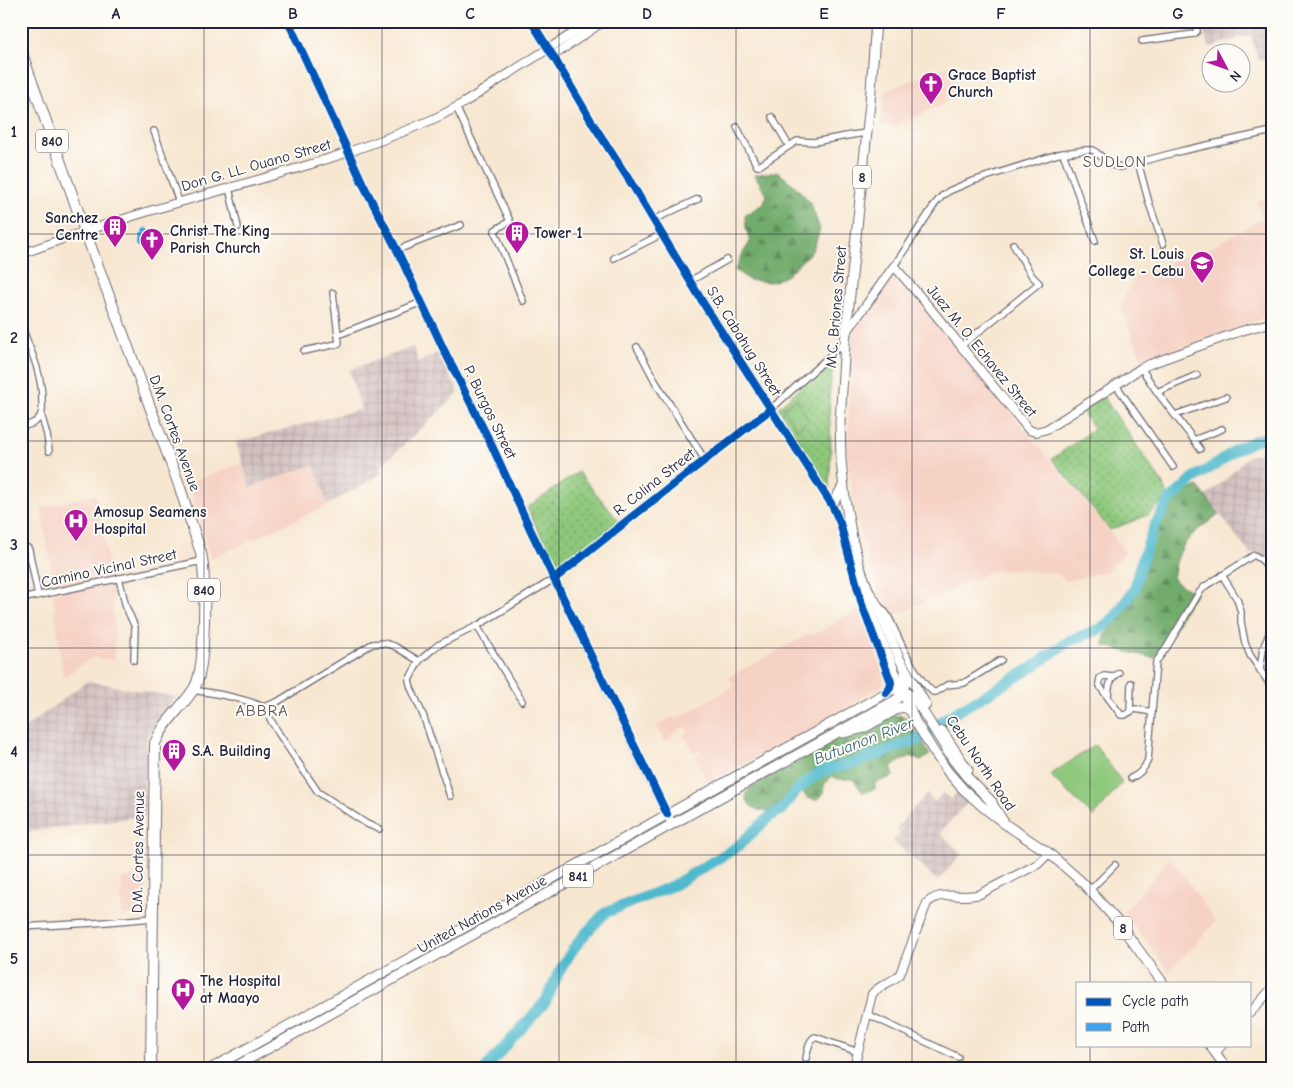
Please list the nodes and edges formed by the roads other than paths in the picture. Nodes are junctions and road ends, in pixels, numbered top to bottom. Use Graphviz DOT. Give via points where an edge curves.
graph roads {
  1 [pos="299,21"];
  2 [pos="531,21"];
  3 [pos="592,21"];
  4 [pos="604,21"];
  5 [pos="876,21"];
  6 [pos="1194,21"];
  7 [pos="289,23"];
  8 [pos="1142,40"];
  9 [pos="21,52"];
  10 [pos="551,52"];
  11 [pos="456,108"];
  12 [pos="772,117"];
  13 [pos="737,127"];
  14 [pos="154,131"];
  15 [pos="1272,131"];
  16 [pos="867,134"];
  17 [pos="789,146"];
  18 [pos="349,152"];
  19 [pos="1063,153"];
  20 [pos="1138,162"];
  21 [pos="229,188"];
  22 [pos="698,199"];
  23 [pos="179,202"];
  24 [pos="653,220"];
  25 [pos="460,225"];
  26 [pos="238,227"];
  27 [pos="85,231"];
  28 [pos="662,234"];
  29 [pos="1095,240"];
  30 [pos="1014,244"];
  31 [pos="1163,244"];
  32 [pos="397,250"];
  33 [pos="21,254"];
  34 [pos="614,258"];
  35 [pos="727,260"];
  36 [pos="894,266"];
  37 [pos="690,281"];
  38 [pos="333,293"];
  39 [pos="523,301"];
  40 [pos="422,302"];
  41 [pos="1273,322"];
  42 [pos="21,324"];
  43 [pos="338,335"];
  44 [pos="846,338"];
  45 [pos="961,346"];
  46 [pos="637,347"];
  47 [pos="304,351"];
  48 [pos="1141,368"];
  49 [pos="1197,375"];
  50 [pos="1116,385"];
  51 [pos="1157,392"];
  52 [pos="1226,396"];
  53 [pos="771,409"];
  54 [pos="42,414"];
  55 [pos="1175,415"];
  56 [pos="21,427"];
  57 [pos="1222,429"];
  58 [pos="1194,440"];
  59 [pos="1200,449"];
  60 [pos="49,451"];
  61 [pos="705,460"];
  62 [pos="1173,467"];
  63 [pos="843,486"];
  64 [pos="832,505"];
  65 [pos="21,549"];
  66 [pos="202,561"];
  67 [pos="1273,573"];
  68 [pos="1222,575"];
  69 [pos="119,578"];
  70 [pos="554,579"];
  71 [pos="869,592"];
  72 [pos="38,595"];
  73 [pos="21,599"];
  74 [pos="877,605"];
  75 [pos="1273,625"];
  76 [pos="476,626"];
  77 [pos="134,660"];
  78 [pos="1001,660"];
  79 [pos="419,661"];
  80 [pos="904,667"];
  81 [pos="1260,670"];
  82 [pos="1119,673"];
  83 [pos="1113,677"];
  84 [pos="1131,683"];
  85 [pos="1273,689"];
  86 [pos="193,690"];
  87 [pos="903,691"];
  88 [pos="886,693"];
  89 [pos="1108,697"];
  90 [pos="522,701"];
  91 [pos="263,707"];
  92 [pos="911,711"];
  93 [pos="1130,711"];
  94 [pos="1152,712"];
  95 [pos="928,714"];
  96 [pos="828,737"];
  97 [pos="1132,778"];
  98 [pos="450,796"];
  99 [pos="667,814"];
  100 [pos="672,824"];
  101 [pos="1005,824"];
  102 [pos="379,829"];
  103 [pos="1049,853"];
  104 [pos="1114,865"];
  105 [pos="1090,890"];
  106 [pos="153,918"];
  107 [pos="21,927"];
  108 [pos="1162,982"];
  109 [pos="1273,987"];
  110 [pos="1252,1010"];
  111 [pos="867,1014"];
  112 [pos="1216,1048"];
  113 [pos="858,1052"];
  114 [pos="958,1057"];
  115 [pos="806,1058"];
  116 [pos="151,1068"];
  117 [pos="212,1068"];
  118 [pos="233,1068"];
  119 [pos="854,1068"];
  120 [pos="1226,1068"];
  1 -- 7 [label="street"];
  2 -- 10 [label="street, S.B. Cabahug Street"];
  3 -- 10 [label="street, Don G. LL. Ouano Street"];
  4 -- 10 [label="street, Don G. LL. Ouano Street"];
  5 -- 16 [label="main road, M.C. Briones Street / 8"];
  6 -- 8 [label="street" via="1197,31 1194,34"];
  7 -- 18 [label="street, P. Burgos Street"];
  9 -- 27 [label="highway, D.M. Cortes Avenue / 840"];
  10 -- 11 [label="street, Don G. LL. Ouano Street"];
  10 -- 24 [label="street, S.B. Cabahug Street"];
  11 -- 18 [label="street, Don G. LL. Ouano Street"];
  11 -- 39 [label="street" via="510,221 495,232"];
  12 -- 17 [label="street"];
  13 -- 17 [label="street" via="757,166"];
  14 -- 23 [label="street"];
  15 -- 20 [label="street"];
  16 -- 17 [label="street" via="814,142 797,141"];
  16 -- 44 [label="main road, M.C. Briones Street / 8"];
  18 -- 21 [label="street, Don G. LL. Ouano Street"];
  18 -- 32 [label="street, P. Burgos Street"];
  19 -- 20 [label="street" via="1093,150 1112,165 1121,167"];
  19 -- 29 [label="street"];
  19 -- 36 [label="street" via="949,191 935,204"];
  20 -- 31 [label="street"];
  21 -- 23 [label="street, Don G. LL. Ouano Street"];
  21 -- 26 [label="street"];
  22 -- 24 [label="street"];
  23 -- 27 [label="street, Don G. LL. Ouano Street"];
  24 -- 28 [label="street, S.B. Cabahug Street"];
  25 -- 32 [label="street"];
  27 -- 33 [label="street, Don G. LL. Ouano Street"];
  27 -- 66 [label="highway, D.M. Cortes Avenue / 840" via="178,485"];
  28 -- 34 [label="street"];
  28 -- 37 [label="street, S.B. Cabahug Street"];
  30 -- 45 [label="street" via="1039,283"];
  32 -- 40 [label="street, P. Burgos Street"];
  35 -- 37 [label="street"];
  36 -- 44 [label="street"];
  36 -- 45 [label="street, Juez M. O. Echavez Street"];
  37 -- 53 [label="street, S.B. Cabahug Street"];
  38 -- 43 [label="street"];
  40 -- 43 [label="street"];
  40 -- 70 [label="street, P. Burgos Street"];
  41 -- 48 [label="street, Juez M. O. Echavez Street"];
  42 -- 54 [label="street" via="42,386"];
  43 -- 47 [label="street" via="337,344"];
  44 -- 53 [label="street, R. Colina Street"];
  44 -- 63 [label="main road, M.C. Briones Street / 8" via="840,422"];
  45 -- 50 [label="street, Juez M. O. Echavez Street" via="1029,430 1039,432 1046,429"];
  46 -- 61 [label="street"];
  48 -- 50 [label="street, Juez M. O. Echavez Street"];
  48 -- 51 [label="street"];
  49 -- 51 [label="street"];
  50 -- 62 [label="street"];
  51 -- 55 [label="street"];
  52 -- 55 [label="street"];
  53 -- 61 [label="street, R. Colina Street"];
  53 -- 64 [label="street, S.B. Cabahug Street"];
  54 -- 56 [label="street" via="32,424"];
  54 -- 60 [label="street"];
  55 -- 58 [label="street"];
  57 -- 58 [label="street"];
  58 -- 59 [label="street"];
  61 -- 70 [label="street, R. Colina Street"];
  63 -- 64 [label="main road"];
  63 -- 71 [label="main road, M.C. Briones Street / 8" via="856,556"];
  64 -- 88 [label="street, S.B. Cabahug Street" via="869,626 891,680"];
  65 -- 72 [label="street" via="29,550"];
  66 -- 69 [label="street, Camino Vicinal Street"];
  66 -- 86 [label="highway, D.M. Cortes Avenue / 840" via="202,655"];
  67 -- 68 [label="street" via="1254,555"];
  68 -- 81 [label="street" via="1237,599 1245,643"];
  68 -- 94 [label="street" via="1199,593 1156,662"];
  69 -- 72 [label="street, Camino Vicinal Street"];
  69 -- 77 [label="street" via="135,627"];
  70 -- 76 [label="street, R. Colina Street"];
  70 -- 99 [label="street, P. Burgos Street"];
  71 -- 74 [label="main road, M.C. Briones Street / 8"];
  71 -- 87 [label="main road, M.C. Briones Street / 8" via="868,607"];
  72 -- 73 [label="street, Camino Vicinal Street"];
  74 -- 78 [label="street" via="887,614 909,659 934,692 947,685 964,683"];
  74 -- 80 [label="main road, M.C. Briones Street / 8"];
  75 -- 81 [label="street" via="1263,648"];
  76 -- 79 [label="street, R. Colina Street" via="438,645"];
  76 -- 90 [label="street"];
  79 -- 91 [label="street" via="394,646 372,644 277,702"];
  79 -- 98 [label="street" via="409,680"];
  80 -- 87 [label="main road" via="906,680"];
  80 -- 95 [label="main road, Cebu North Road / 8"];
  81 -- 85 [label="street"];
  82 -- 83 [label="street"];
  83 -- 89 [label="street"];
  83 -- 89 [label="street" via="1100,678 1101,688"];
  84 -- 93 [label="street"];
  86 -- 91 [label="street" via="254,702"];
  86 -- 106 [label="highway, D.M. Cortes Avenue / 840" via="155,743"];
  87 -- 88 [label="main road"];
  87 -- 92 [label="main road, M.C. Briones Street / 8"];
  87 -- 95 [label="main road"];
  87 -- 96 [label="main road, United Nations Avenue / 841" via="896,700"];
  88 -- 99 [label="main road, United Nations Avenue / 841"];
  89 -- 93 [label="street" via="1121,715"];
  91 -- 102 [label="street" via="318,792"];
  92 -- 96 [label="main road" via="900,708 864,728"];
  92 -- 101 [label="main road, Cebu North Road / 8" via="945,769"];
  93 -- 94 [label="street"];
  94 -- 97 [label="street" via="1148,760 1142,771"];
  95 -- 101 [label="main road, Cebu North Road / 8" via="961,769 992,802"];
  96 -- 100 [label="main road, United Nations Avenue / 841"];
  99 -- 100 [label="street, P. Burgos Street"];
  99 -- 117 [label="main road, United Nations Avenue / 841"];
  100 -- 118 [label="main road, United Nations Avenue / 841"];
  101 -- 103 [label="main road, 8"];
  103 -- 105 [label="main road, 8"];
  103 -- 111 [label="street" via="1038,864 980,894 932,898 927,903 900,974 872,994"];
  104 -- 105 [label="street"];
  105 -- 108 [label="main road, 8"];
  106 -- 107 [label="street"];
  106 -- 116 [label="highway, D.M. Cortes Avenue / 840"];
  109 -- 110 [label="street"];
  111 -- 113 [label="street"];
  111 -- 114 [label="street"];
  112 -- 120 [label="main road"];
  113 -- 115 [label="street" via="815,1037 810,1041"];
  113 -- 119 [label="street"];
}
